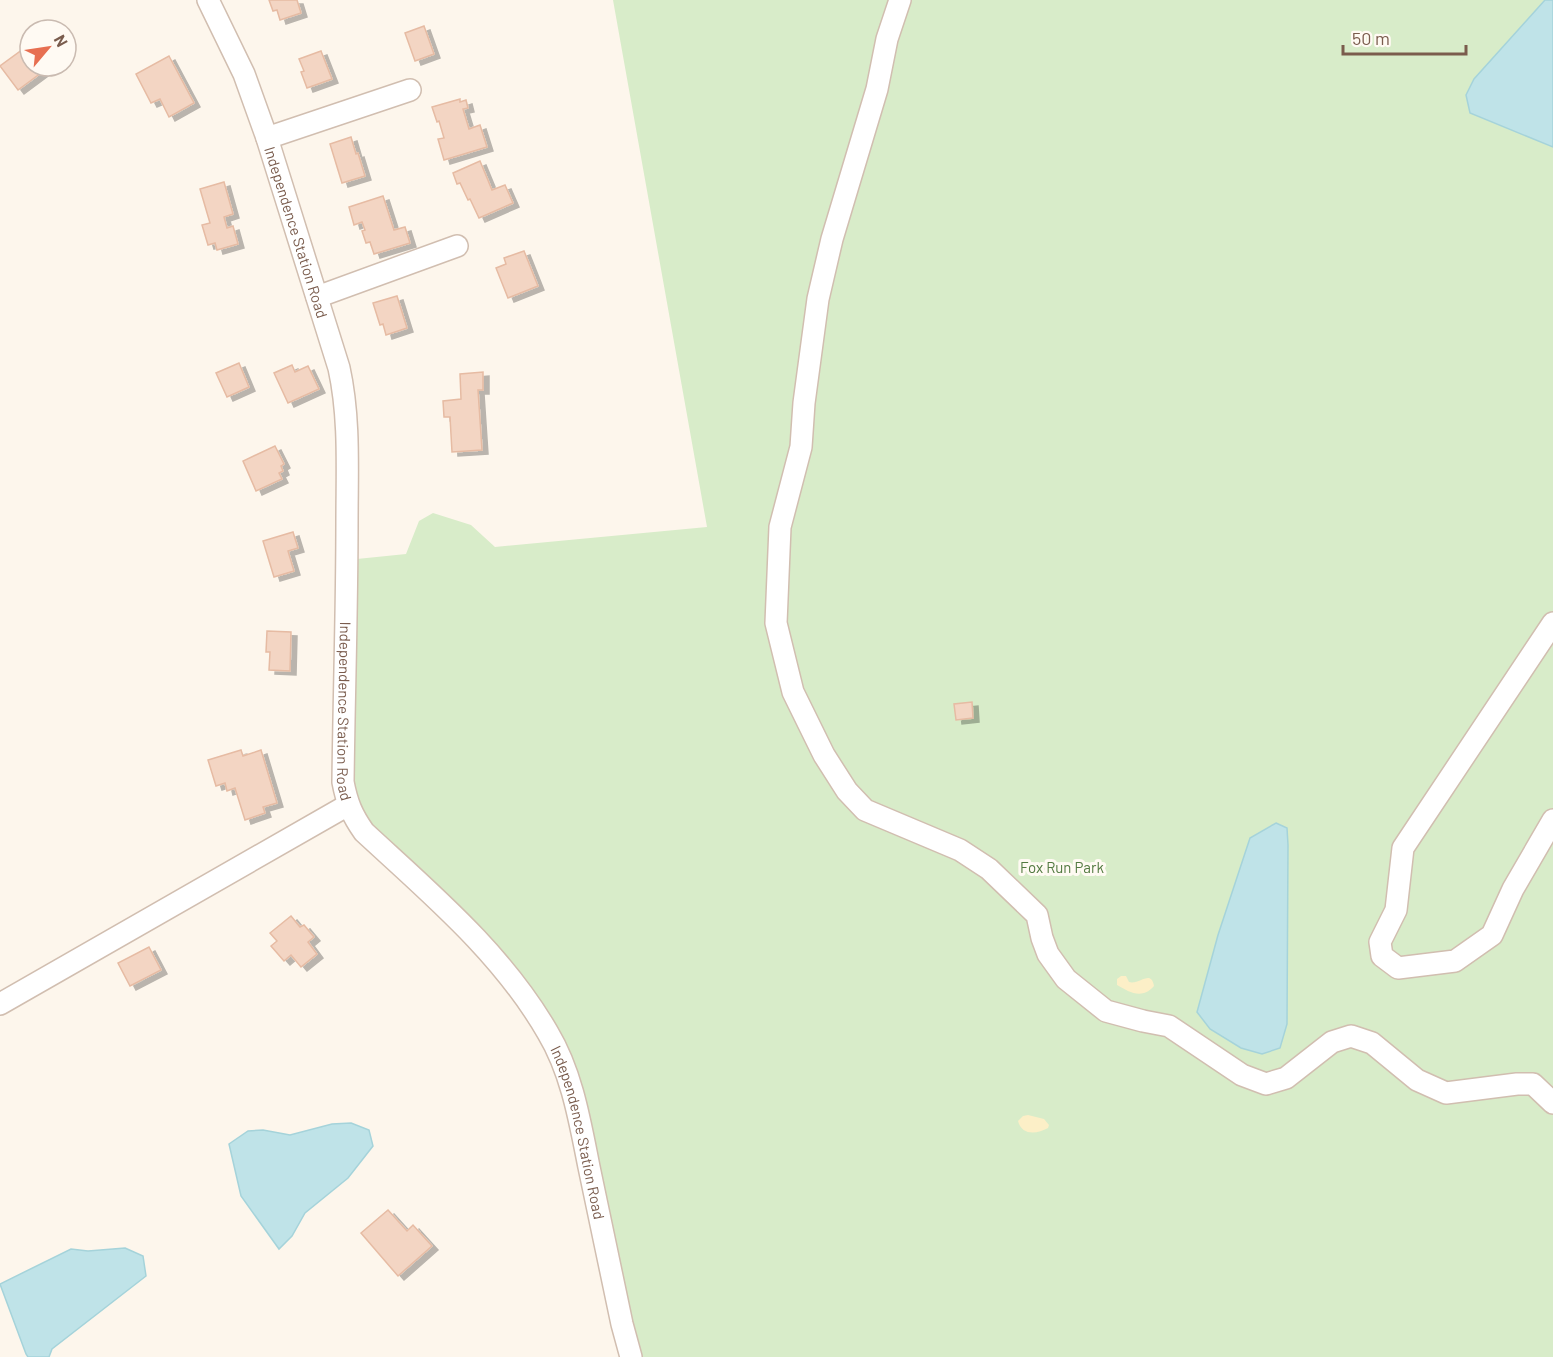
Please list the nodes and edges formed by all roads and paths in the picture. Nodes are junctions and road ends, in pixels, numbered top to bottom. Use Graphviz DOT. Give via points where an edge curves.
graph roads {
  1 [pos="208,0"];
  2 [pos="900,0"];
  3 [pos="410,90"];
  4 [pos="267,138"];
  5 [pos="457,246"];
  6 [pos="317,297"];
  7 [pos="1553,623"];
  8 [pos="348,805"];
  9 [pos="1553,820"];
  10 [pos="0,1004"];
  11 [pos="1553,1103"];
  12 [pos="631,1357"];
  1 -- 4 [label="street, Independence Station Road" via="244,74"];
  2 -- 11 [label="street" via="818,299 801,447 780,527 776,623 793,692 824,754 847,792 866,810 960,850 989,869 1037,915 1048,954 1066,980 1106,1011 1169,1026 1242,1075 1266,1084 1286,1078 1332,1042 1351,1036 1372,1043 1417,1080 1446,1093 1533,1084"];
  3 -- 4 [label="street"];
  4 -- 6 [label="street, Independence Station Road"];
  5 -- 6 [label="street"];
  6 -- 8 [label="street, Independence Station Road" via="339,368 347,428 343,782"];
  7 -- 9 [label="street" via="1403,848 1396,910 1380,942 1382,956 1398,968 1455,961 1492,935"];
  8 -- 10 [label="street"];
  8 -- 12 [label="street, Independence Station Road" via="364,832 486,948 514,981 549,1034 577,1108"];
}
